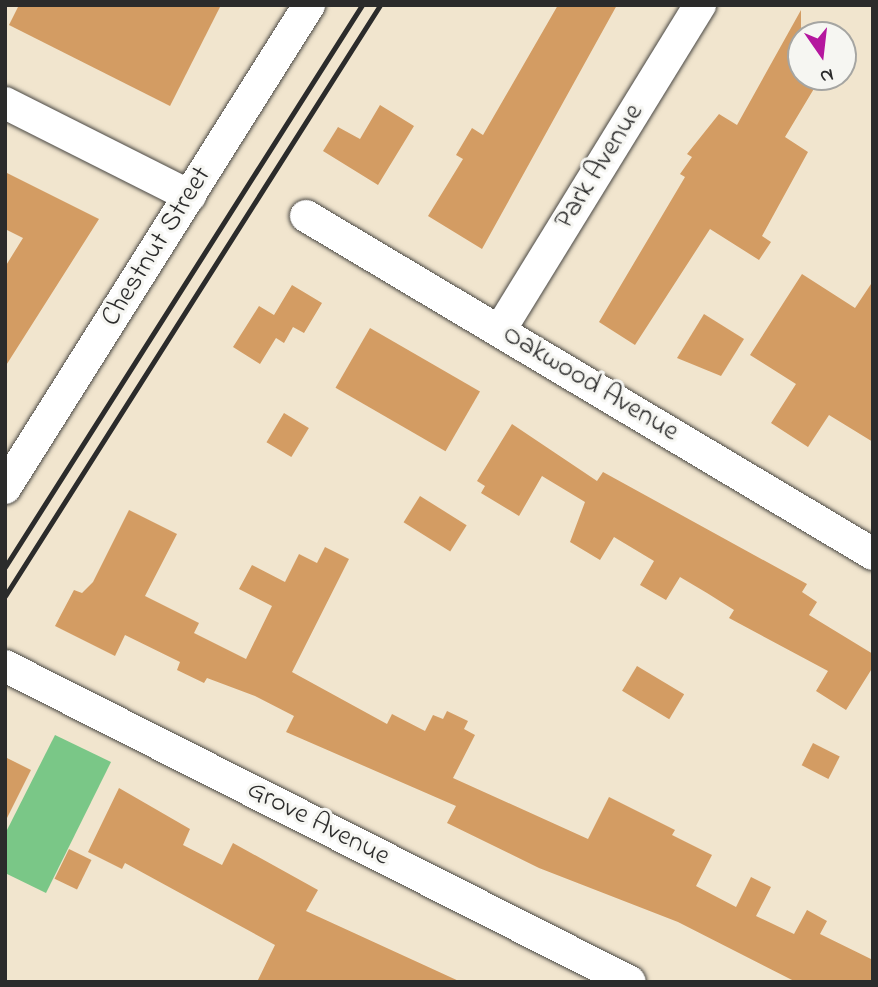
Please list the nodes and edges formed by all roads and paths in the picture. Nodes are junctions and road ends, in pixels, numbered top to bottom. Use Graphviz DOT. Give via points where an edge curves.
graph roads {
  1 [pos="309,5"];
  2 [pos="700,5"];
  3 [pos="5,103"];
  4 [pos="190,196"];
  5 [pos="306,216"];
  6 [pos="500,330"];
  7 [pos="5,488"];
  8 [pos="873,554"];
  9 [pos="5,666"];
  10 [pos="630,982"];
  1 -- 4 [label="street, Chestnut Street"];
  2 -- 6 [label="street, Park Avenue"];
  3 -- 4 [label="street"];
  4 -- 7 [label="street, Chestnut Street"];
  5 -- 6 [label="street, Oakwood Avenue"];
  6 -- 8 [label="street, Oakwood Avenue"];
  9 -- 10 [label="street, Grove Avenue"];
}
